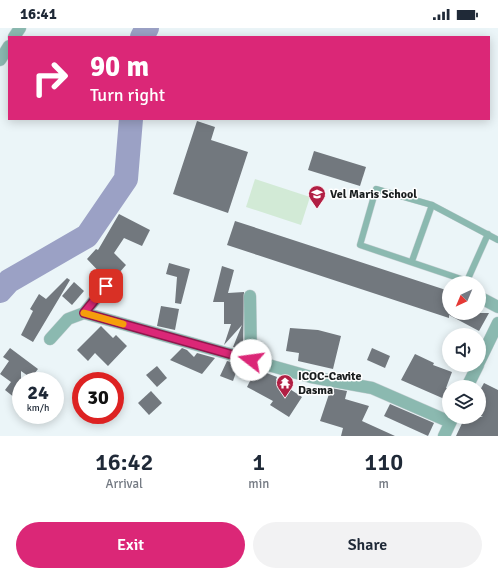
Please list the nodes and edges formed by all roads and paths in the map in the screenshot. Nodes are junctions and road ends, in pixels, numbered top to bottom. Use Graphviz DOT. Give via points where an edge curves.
graph roads {
  1 [pos="8,48"];
  2 [pos="0,60"];
  3 [pos="432,205"];
  4 [pos="488,234"];
  5 [pos="498,240"];
  6 [pos="412,261"];
  7 [pos="106,286"];
  8 [pos="250,296"];
  9 [pos="486,301"];
  10 [pos="498,307"];
  11 [pos="84,313"];
  12 [pos="498,323"];
  13 [pos="50,339"];
  14 [pos="486,348"];
  15 [pos="251,360"];
  16 [pos="442,416"];
  17 [pos="450,424"];
  18 [pos="444,436"];
  1 -- 2 [label="street"];
  3 -- 4 [label="lane"];
  3 -- 6 [label="lane"];
  3 -- 6 [label="lane" via="376,189 360,245"];
  4 -- 5 [label="lane"];
  4 -- 6 [label="lane" via="467,281"];
  7 -- 11 [label="street"];
  8 -- 15 [label="street"];
  9 -- 10 [label="street"];
  11 -- 13 [label="street" via="68,319"];
  11 -- 15 [label="street"];
  12 -- 14 [label="street"];
  15 -- 16 [label="street" via="311,377 372,388"];
  17 -- 18 [label="street"];
}
